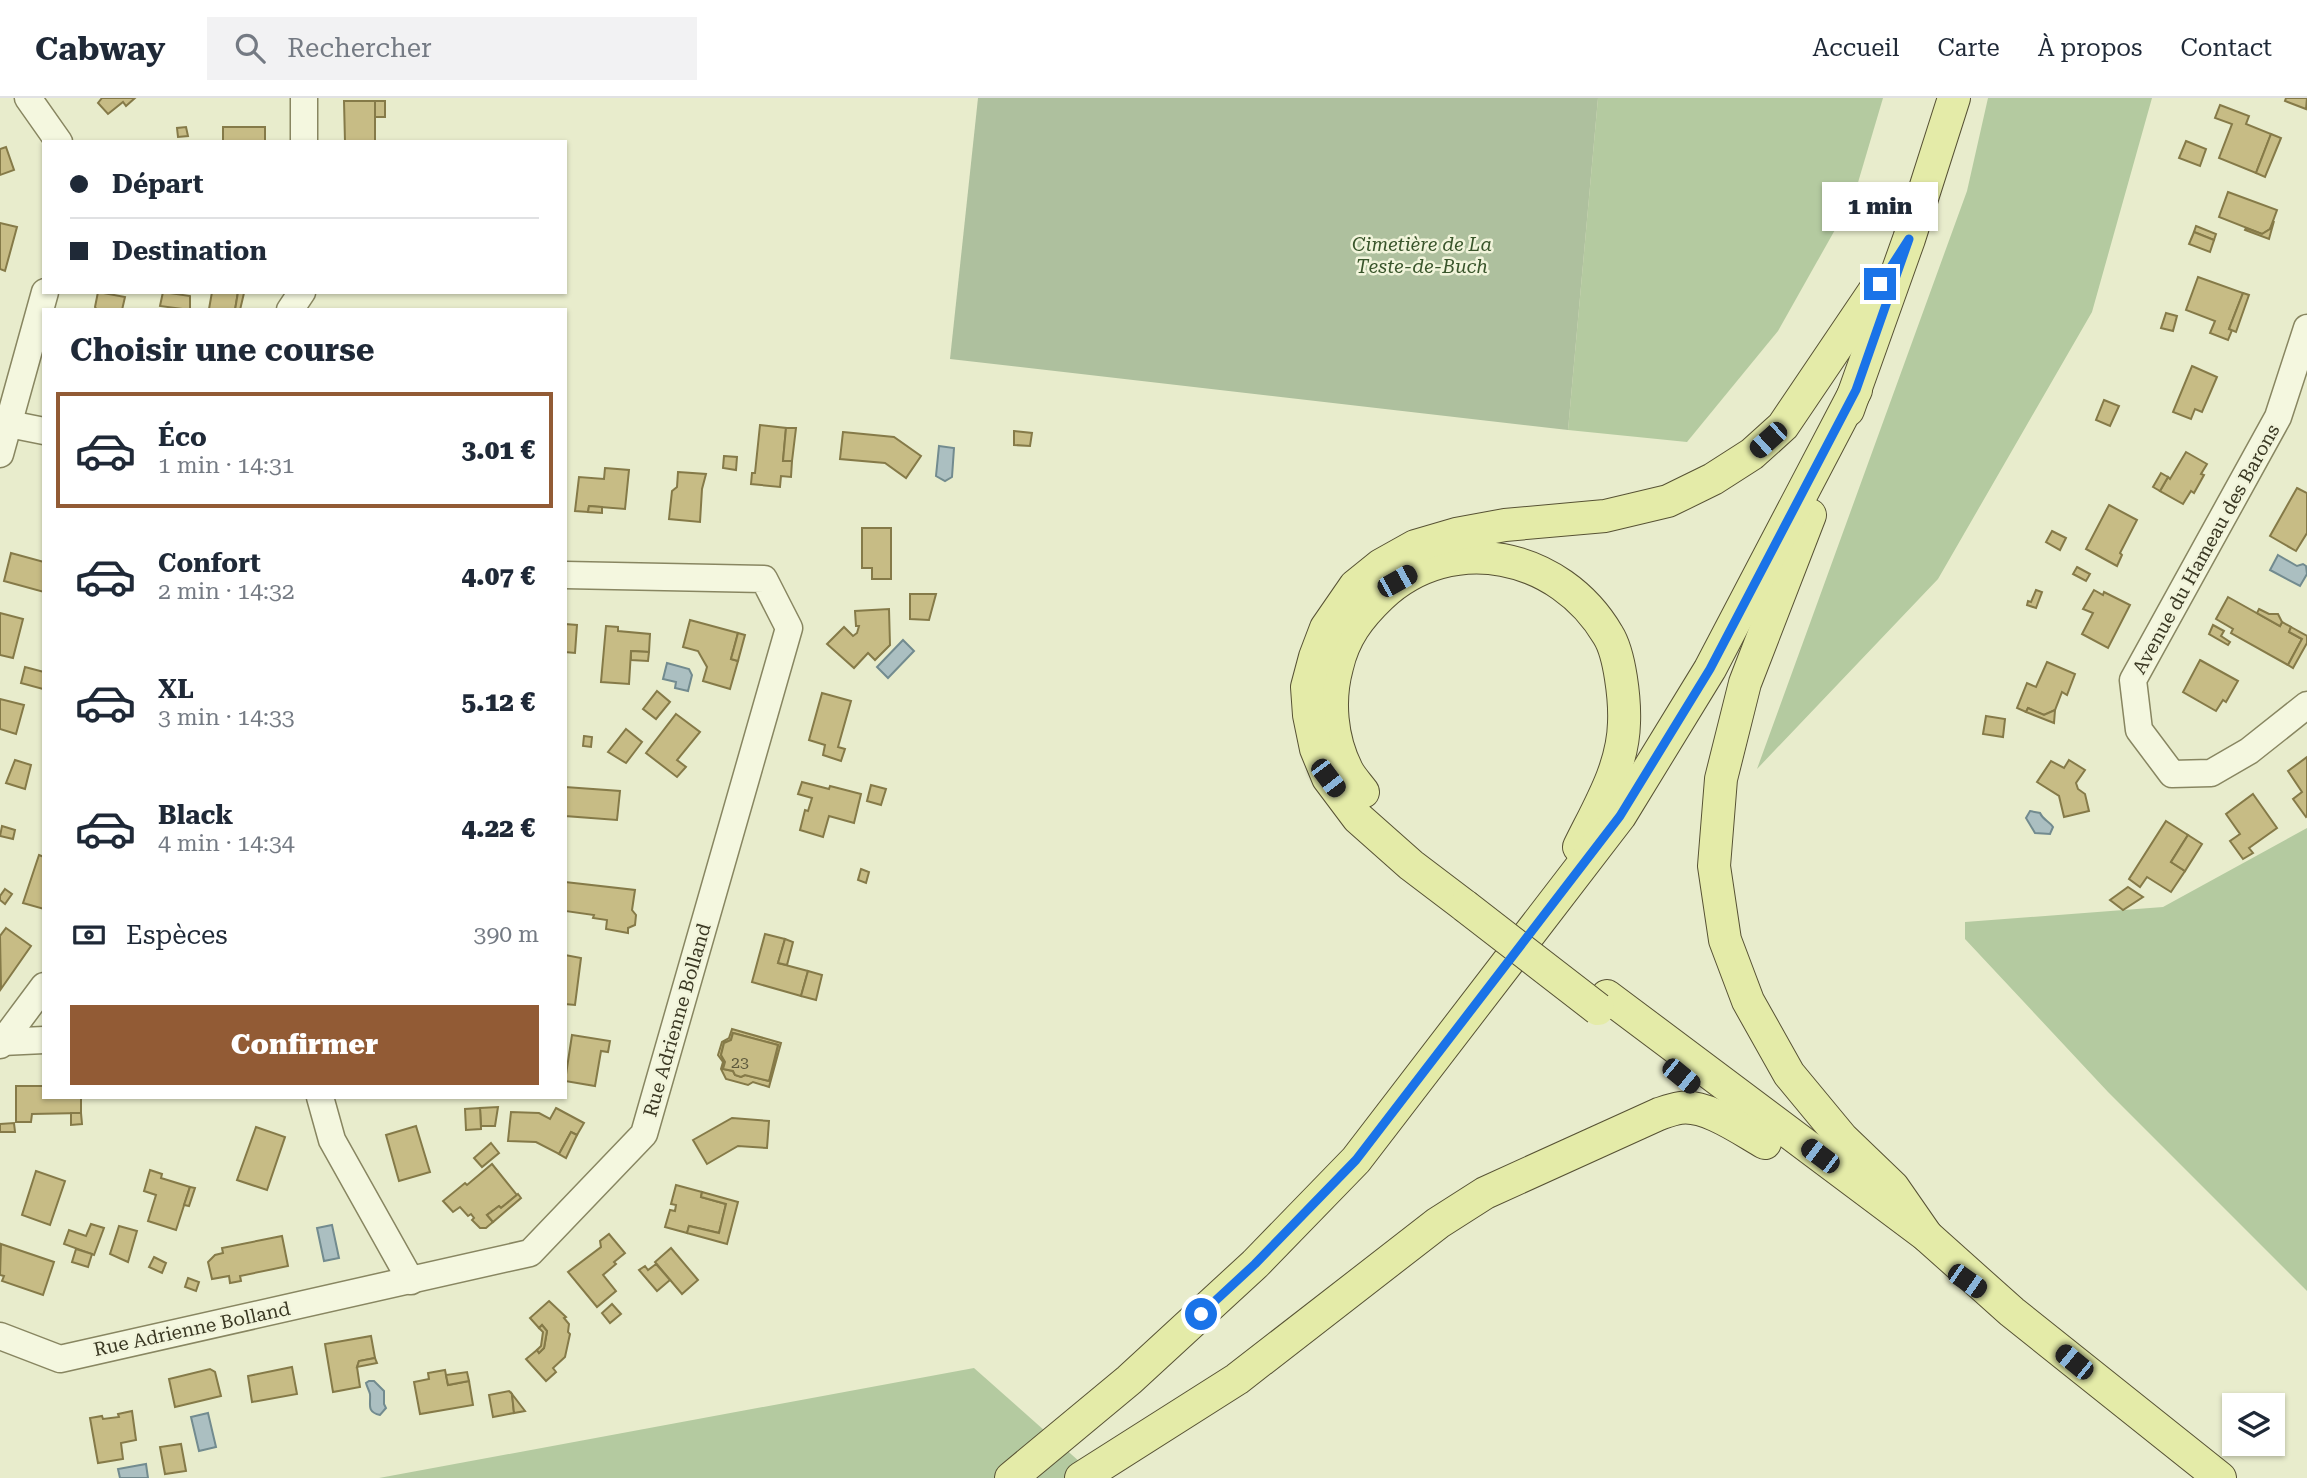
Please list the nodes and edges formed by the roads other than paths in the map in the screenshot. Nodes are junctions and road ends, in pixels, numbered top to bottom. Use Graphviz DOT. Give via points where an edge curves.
graph roads {
  1 [pos="28,98"];
  2 [pos="304,98"];
  3 [pos="1954,98"];
  4 [pos="58,140"];
  5 [pos="304,140"];
  6 [pos="1909,239"];
  7 [pos="44,294"];
  8 [pos="2307,328"];
  9 [pos="1856,390"];
  10 [pos="9,424"];
  11 [pos="42,431"];
  12 [pos="0,454"];
  13 [pos="567,575"];
  14 [pos="2307,705"];
  15 [pos="1469,900"];
  16 [pos="1546,912"];
  17 [pos="42,989"];
  18 [pos="1603,1003"];
  19 [pos="42,1040"];
  20 [pos="1,1043"];
  21 [pos="321,1099"];
  22 [pos="1765,1143"];
  23 [pos="1927,1236"];
  24 [pos="411,1281"];
  25 [pos="2012,1311"];
  26 [pos="0,1336"];
  27 [pos="1011,1478"];
  28 [pos="1081,1478"];
  29 [pos="2220,1478"];
  1 -- 4 [label="street"];
  2 -- 5 [label="street"];
  3 -- 6 [label="main road"];
  6 -- 9 [label="main road"];
  6 -- 15 [label="main road" via="1783,426 1752,454 1668,501 1605,516 1480,530 1415,546 1355,586 1326,628 1307,687 1316,749 1328,778 1358,818 1411,865"];
  7 -- 10 [label="street"];
  8 -- 14 [label="street, Avenue du Hameau des Barons" via="2278,417 2133,680 2139,730 2172,774 2211,773 2249,751"];
  9 -- 16 [label="main road" via="1710,669 1620,816"];
  9 -- 23 [label="main road" via="1745,683 1721,779 1714,866 1725,940 1748,1001 1788,1074 1842,1138 1893,1187"];
  10 -- 11 [label="street"];
  10 -- 12 [label="street"];
  13 -- 24 [label="street, Rue Adrienne Bolland" via="764,579 789,628 644,1134 530,1253"];
  15 -- 16 [label="main road" via="1373,806 1347,770 1334,729 1331,690 1342,647 1361,615 1397,581 1444,561 1494,558 1526,565 1565,586 1586,605 1609,636 1621,676 1625,724 1615,773"];
  15 -- 18 [label="main road, bridge"];
  16 -- 27 [label="main road" via="1356,1160 1255,1264 1129,1380"];
  17 -- 20 [label="street"];
  18 -- 22 [label="main road"];
  18 -- 23 [label="main road"];
  19 -- 20 [label="street"];
  21 -- 24 [label="street" via="332,1140"];
  22 -- 25 [label="main road"];
  22 -- 28 [label="main road" via="1710,1113 1680,1108 1485,1193 1438,1223 1237,1379"];
  23 -- 25 [label="main road"];
  24 -- 26 [label="street, Rue Adrienne Bolland" via="60,1359"];
  25 -- 29 [label="main road"];
}
